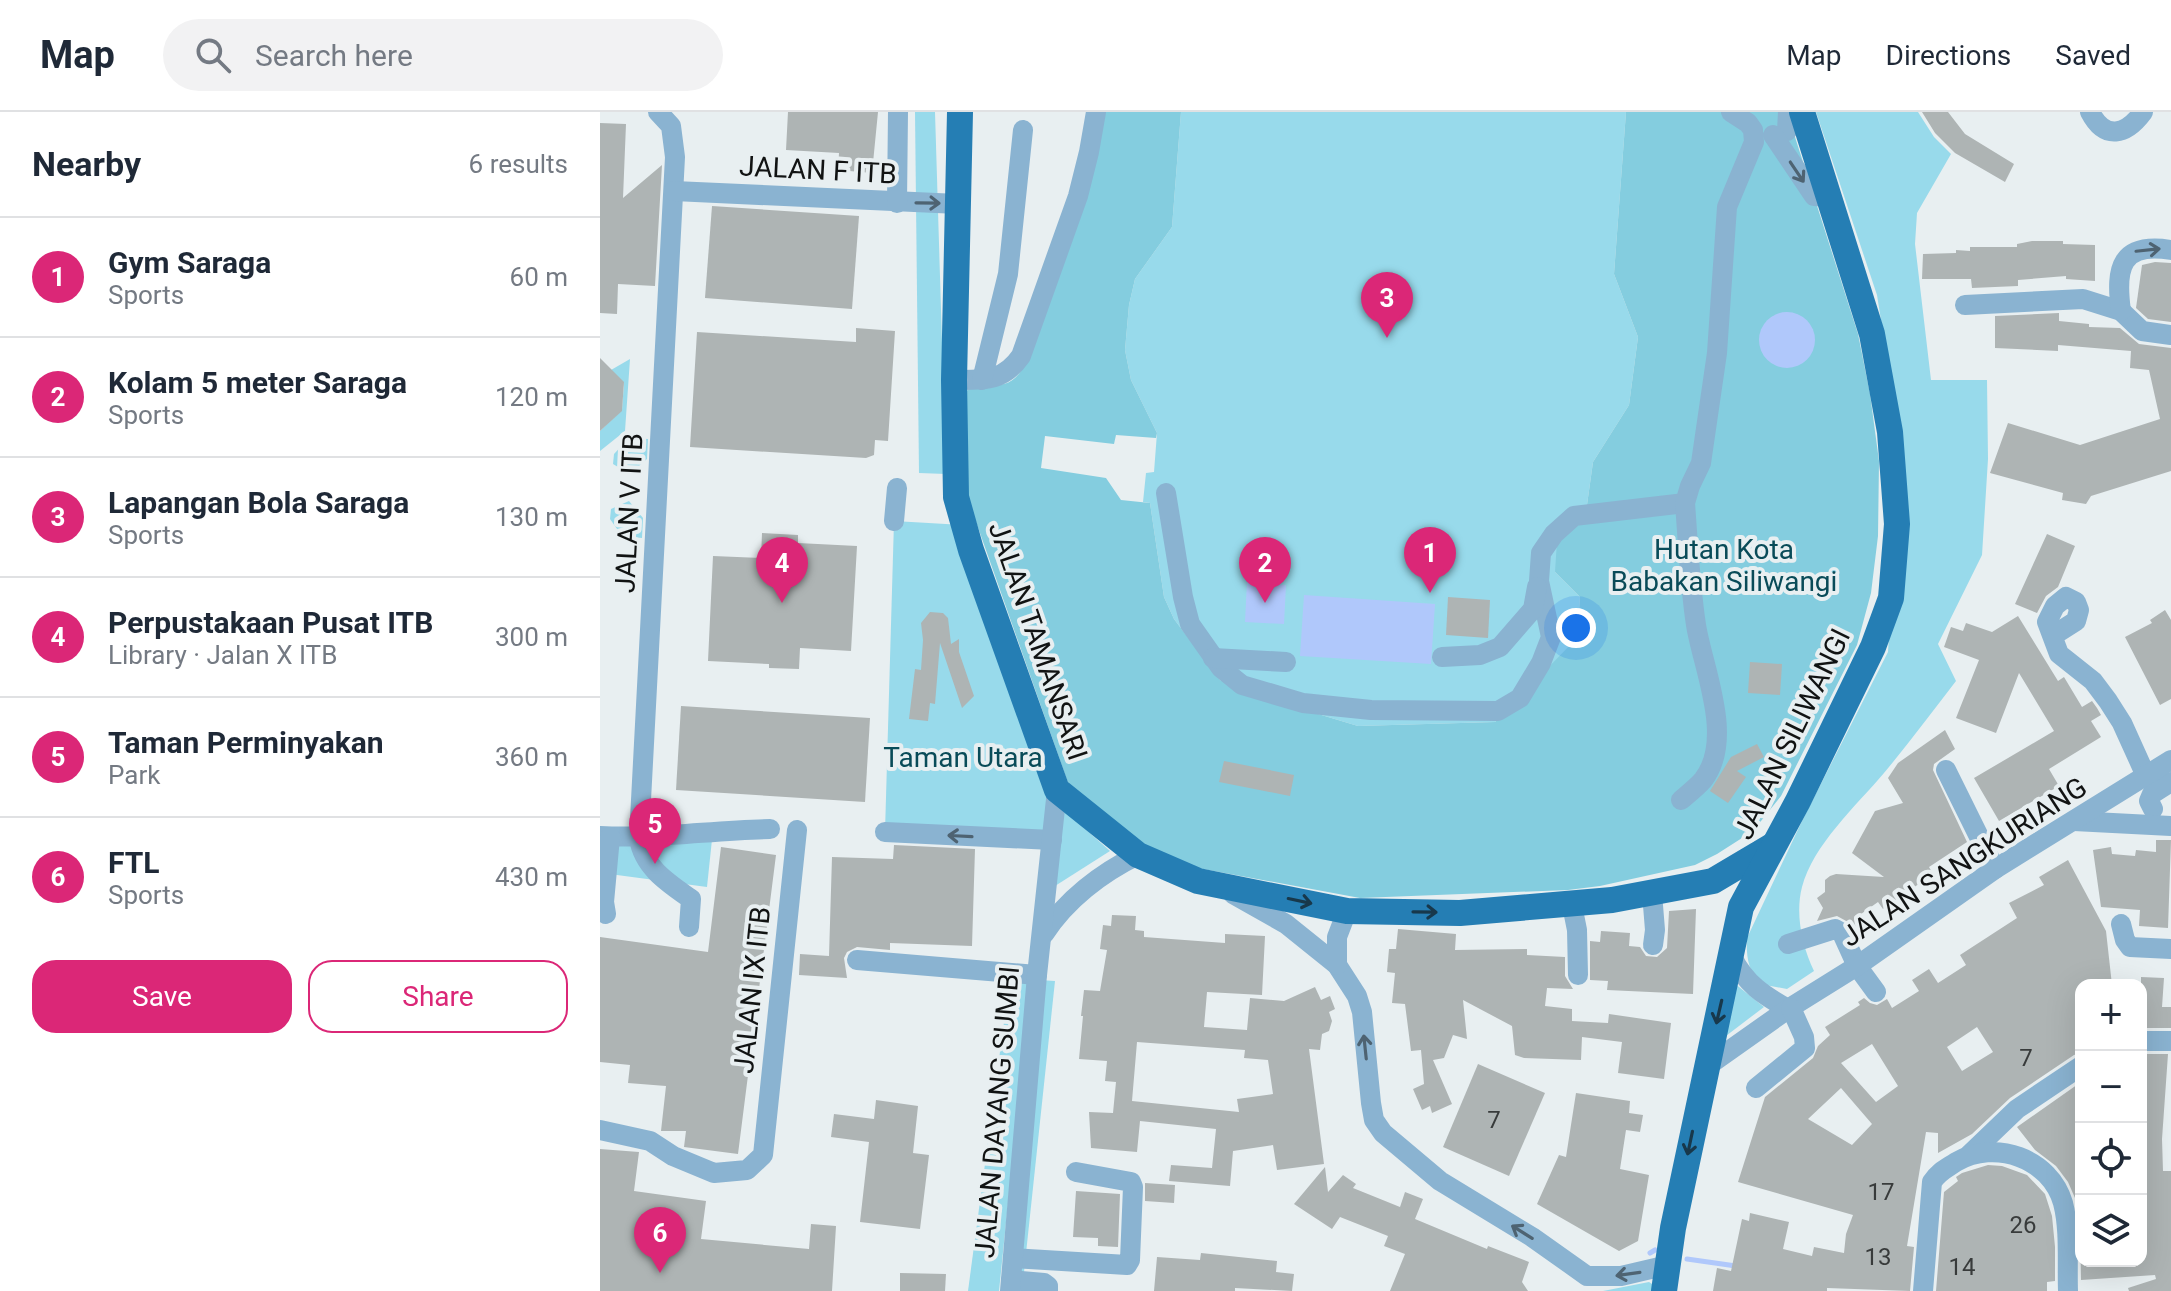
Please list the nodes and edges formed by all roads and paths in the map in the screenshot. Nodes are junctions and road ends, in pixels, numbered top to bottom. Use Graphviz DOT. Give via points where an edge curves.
graph roads {
  1 [pos="658,112"];
  2 [pos="898,112"];
  3 [pos="960,112"];
  4 [pos="1096,112"];
  5 [pos="1731,112"];
  6 [pos="2090,112"];
  7 [pos="2143,112"];
  8 [pos="1785,128"];
  9 [pos="1023,130"];
  10 [pos="674,191"];
  11 [pos="1829,197"];
  12 [pos="897,203"];
  13 [pos="958,204"];
  14 [pos="2171,250"];
  15 [pos="1965,305"];
  16 [pos="2121,311"];
  17 [pos="2171,335"];
  18 [pos="954,380"];
  19 [pos="982,380"];
  20 [pos="897,488"];
  21 [pos="1166,493"];
  22 [pos="1685,503"];
  23 [pos="894,521"];
  24 [pos="1539,581"];
  25 [pos="2054,635"];
  26 [pos="1442,657"];
  27 [pos="1213,658"];
  28 [pos="1286,662"];
  29 [pos="2170,768"];
  30 [pos="1946,770"];
  31 [pos="2146,776"];
  32 [pos="1057,790"];
  33 [pos="1681,800"];
  34 [pos="2153,809"];
  35 [pos="2074,821"];
  36 [pos="2171,826"];
  37 [pos="770,829"];
  38 [pos="797,830"];
  39 [pos="885,832"];
  40 [pos="605,836"];
  41 [pos="639,838"];
  42 [pos="1052,840"];
  43 [pos="1772,846"];
  44 [pos="1138,855"];
  45 [pos="1995,869"];
  46 [pos="1198,881"];
  47 [pos="1713,881"];
  48 [pos="1652,893"];
  49 [pos="1572,905"];
  50 [pos="1741,907"];
  51 [pos="1347,911"];
  52 [pos="606,914"];
  53 [pos="2121,924"];
  54 [pos="689,927"];
  55 [pos="1042,937"];
  56 [pos="1788,944"];
  57 [pos="1653,945"];
  58 [pos="2171,949"];
  59 [pos="1732,957"];
  60 [pos="857,960"];
  61 [pos="1337,965"];
  62 [pos="1857,966"];
  63 [pos="1037,975"];
  64 [pos="1578,975"];
  65 [pos="1876,992"];
  66 [pos="1789,1009"];
  67 [pos="2147,1041"];
  68 [pos="2171,1041"];
  69 [pos="1706,1067"];
  70 [pos="2075,1070"];
  71 [pos="1756,1088"];
  72 [pos="600,1130"];
  73 [pos="1969,1155"];
  74 [pos="1076,1172"];
  75 [pos="1013,1258"];
  76 [pos="1591,1283"];
  77 [pos="1668,1283"];
  78 [pos="1010,1286"];
  79 [pos="1048,1291"];
  80 [pos="1923,1291"];
  81 [pos="2068,1291"];
  1 -- 10 [label="street, JALAN V ITB" via="671,126"];
  2 -- 12 [label="street"];
  3 -- 13 [label="main road, JALAN TAMANSARI"];
  4 -- 19 [label="street" via="1078,196 1029,340 1011,371"];
  5 -- 8 [label="street" via="1753,130"];
  6 -- 7 [label="street" via="2104,129 2120,132"];
  8 -- 11 [label="main road, JALAN SILIWANGI"];
  8 -- 11 [label="street, one-way" via="1814,196"];
  8 -- 22 [label="street" via="1727,207 1715,368 1701,463"];
  9 -- 19 [label="street" via="1008,274"];
  10 -- 12 [label="street, JALAN F ITB"];
  10 -- 41 [label="street, JALAN V ITB"];
  11 -- 43 [label="main road, JALAN SILIWANGI" via="1872,334 1890,432 1897,524 1891,598 1873,647"];
  12 -- 13 [label="street, JALAN F ITB, one-way"];
  13 -- 18 [label="main road, JALAN TAMANSARI"];
  16 -- 14 [label="street, one-way" via="2127,256 2153,247"];
  15 -- 16 [label="street" via="2083,299"];
  16 -- 17 [label="street" via="2142,331"];
  18 -- 19 [label="street"];
  18 -- 32 [label="main road, JALAN TAMANSARI" via="960,511"];
  20 -- 23 [label="street"];
  21 -- 27 [label="street" via="1190,624"];
  22 -- 24 [label="street" via="1574,516 1541,553"];
  22 -- 33 [label="street" via="1696,627 1712,693 1716,743 1705,778"];
  24 -- 26 [label="street" via="1533,609 1500,647 1480,655"];
  24 -- 27 [label="street" via="1551,637 1520,698 1498,711 1371,710 1303,703 1242,685"];
  25 -- 31 [label="street" via="2059,654 2093,681 2108,701"];
  27 -- 28 [label="street"];
  29 -- 31 [label="street, JALAN SANGKURIANG"];
  29 -- 34 [label="street" via="2149,801"];
  30 -- 45 [label="street"];
  31 -- 35 [label="street, JALAN SANGKURIANG"];
  32 -- 42 [label="street, JALAN DAYANG SUMBI"];
  32 -- 44 [label="main road, JALAN TAMANSARI"];
  35 -- 36 [label="street"];
  35 -- 45 [label="street, JALAN SANGKURIANG"];
  37 -- 41 [label="street"];
  38 -- 72 [label="street, JALAN IX ITB" via="763,1155 747,1170 714,1173 650,1141"];
  42 -- 39 [label="street, one-way"];
  40 -- 41 [label="street"];
  40 -- 52 [label="street"];
  41 -- 54 [label="street" via="641,852 662,879 691,899"];
  42 -- 55 [label="street, JALAN DAYANG SUMBI"];
  43 -- 47 [label="main road, JALAN TAMANSARI"];
  43 -- 50 [label="main road, JALAN SILIWANGI"];
  44 -- 46 [label="main road, JALAN TAMANSARI"];
  44 -- 55 [label="street, JALAN DAYANG SUMBI" via="1067,903"];
  45 -- 62 [label="street, JALAN SANGKURIANG"];
  46 -- 51 [label="main road, JALAN TAMANSARI, one-way"];
  46 -- 61 [label="street" via="1258,907"];
  47 -- 48 [label="main road, JALAN TAMANSARI"];
  47 -- 50 [label="main road"];
  48 -- 49 [label="main road, JALAN TAMANSARI"];
  48 -- 57 [label="street"];
  51 -- 49 [label="main road, JALAN TAMANSARI, one-way" via="1460,913"];
  49 -- 64 [label="street"];
  50 -- 59 [label="main road, JALAN SILIWANGI"];
  51 -- 61 [label="street" via="1337,937"];
  53 -- 58 [label="street" via="2130,947"];
  55 -- 63 [label="street, JALAN DAYANG SUMBI"];
  56 -- 62 [label="street" via="1835,929"];
  59 -- 66 [label="street" via="1758,992"];
  59 -- 69 [label="main road, JALAN SILIWANGI, one-way"];
  60 -- 63 [label="street"];
  76 -- 61 [label="street, one-way" via="1532,1237 1440,1181 1383,1133 1374,1120 1360,1004"];
  62 -- 65 [label="street"];
  62 -- 66 [label="street, JALAN SANGKURIANG"];
  63 -- 75 [label="street, JALAN DAYANG SUMBI"];
  66 -- 69 [label="street, JALAN SANGKURIANG"];
  66 -- 71 [label="street" via="1805,1048"];
  67 -- 68 [label="street"];
  69 -- 77 [label="main road, JALAN SILIWANGI, one-way"];
  70 -- 73 [label="street" via="2017,1109"];
  73 -- 80 [label="street" via="1932,1182"];
  73 -- 81 [label="street" via="2017,1156 2056,1188 2063,1203"];
  74 -- 75 [label="street" via="1131,1182 1127,1265"];
  75 -- 78 [label="street, JALAN DAYANG SUMBI"];
  77 -- 76 [label="street, one-way" via="1621,1276"];
  78 -- 79 [label="street" via="1044,1283"];
}
